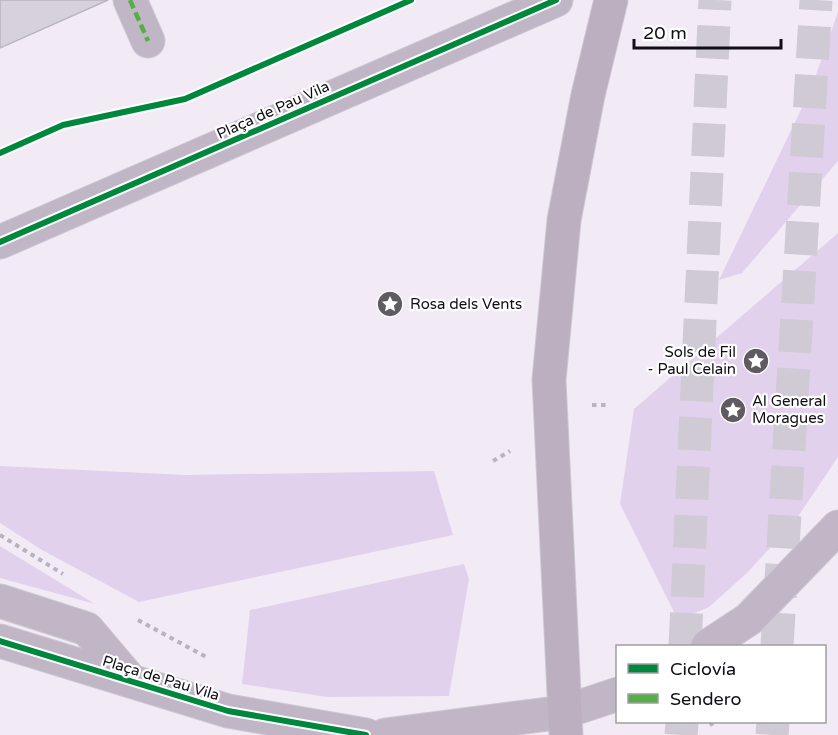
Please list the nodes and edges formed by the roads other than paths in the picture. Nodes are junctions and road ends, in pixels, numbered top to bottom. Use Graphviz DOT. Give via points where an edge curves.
graph roads {
  1 [pos="130,0"];
  2 [pos="556,0"];
  3 [pos="611,0"];
  4 [pos="148,41"];
  5 [pos="0,242"];
  6 [pos="838,527"];
  7 [pos="0,601"];
  8 [pos="0,641"];
  9 [pos="710,645"];
  10 [pos="131,681"];
  11 [pos="616,694"];
  12 [pos="565,723"];
  13 [pos="315,731"];
  14 [pos="366,735"];
  15 [pos="385,735"];
  1 -- 4 [label="street"];
  2 -- 5 [label="street, Plaça de Pau Vila"];
  3 -- 12 [label="main road" via="564,220 549,380"];
  6 -- 9 [label="street" via="749,619"];
  7 -- 10 [label="street" via="87,629"];
  8 -- 10 [label="street, Plaça de Pau Vila"];
  10 -- 13 [label="street, Plaça de Pau Vila" via="228,711"];
  11 -- 12 [label="street"];
  12 -- 15 [label="street"];
  13 -- 14 [label="street, Plaça de Pau Vila"];
}
